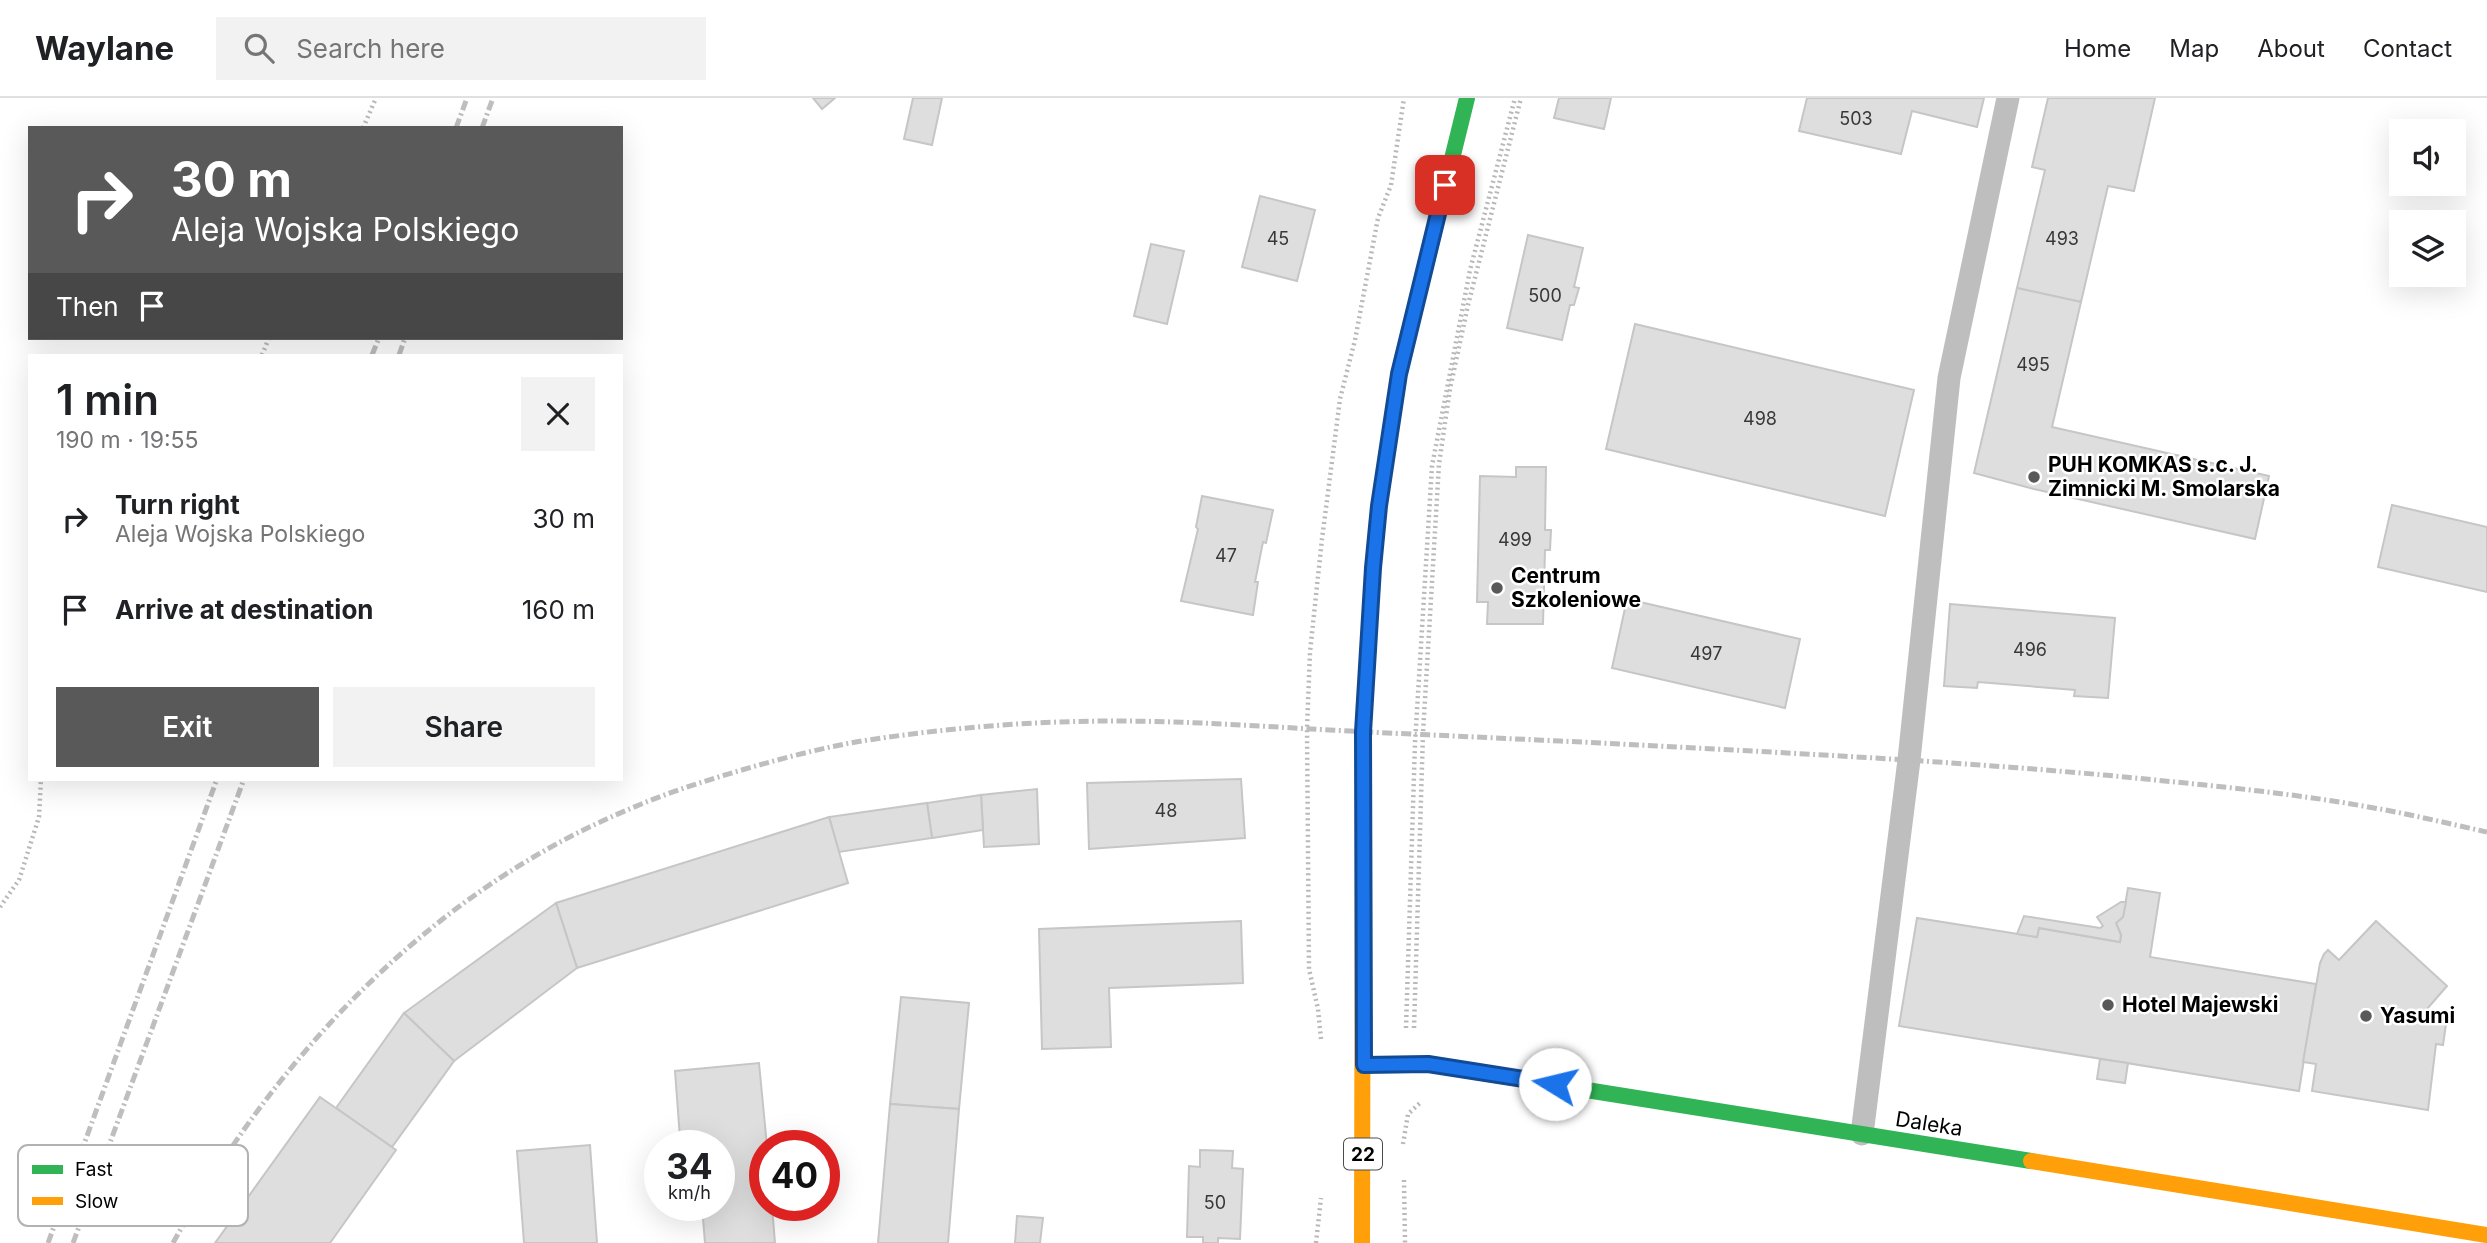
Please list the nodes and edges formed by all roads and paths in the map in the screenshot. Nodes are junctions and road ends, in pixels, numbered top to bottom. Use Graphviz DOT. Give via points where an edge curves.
graph roads {
  1 [pos="376,98"];
  2 [pos="1467,98"];
  3 [pos="1515,98"];
  4 [pos="1521,98"];
  5 [pos="2008,98"];
  6 [pos="364,126"];
  7 [pos="41,781"];
  8 [pos="0,907"];
  9 [pos="1429,1047"];
  10 [pos="1428,1064"];
  11 [pos="1364,1065"];
  12 [pos="1862,1134"];
  13 [pos="1403,1147"];
  14 [pos="1403,1175"];
  15 [pos="2487,1235"];
  16 [pos="1362,1243"];
  17 [pos="1405,1243"];
  1 -- 6 [label="path"];
  2 -- 11 [label="main road, 22" via="1399,374 1379,506 1363,732"];
  3 -- 9 [label="path" via="1470,270 1432,466 1415,743 1405,1034"];
  4 -- 9 [label="path" via="1468,305 1439,464 1424,707 1414,1030 1430,1040"];
  5 -- 12 [label="lane" via="1949,378 1909,760"];
  7 -- 8 [label="path" via="39,817 19,880"];
  9 -- 10 [label="path"];
  10 -- 11 [label="main road, Daleka"];
  10 -- 12 [label="main road, Daleka"];
  10 -- 13 [label="path" via="1428,1094 1408,1114"];
  11 -- 16 [label="main road, 22"];
  12 -- 15 [label="main road, Daleka"];
  14 -- 17 [label="path"];
}
